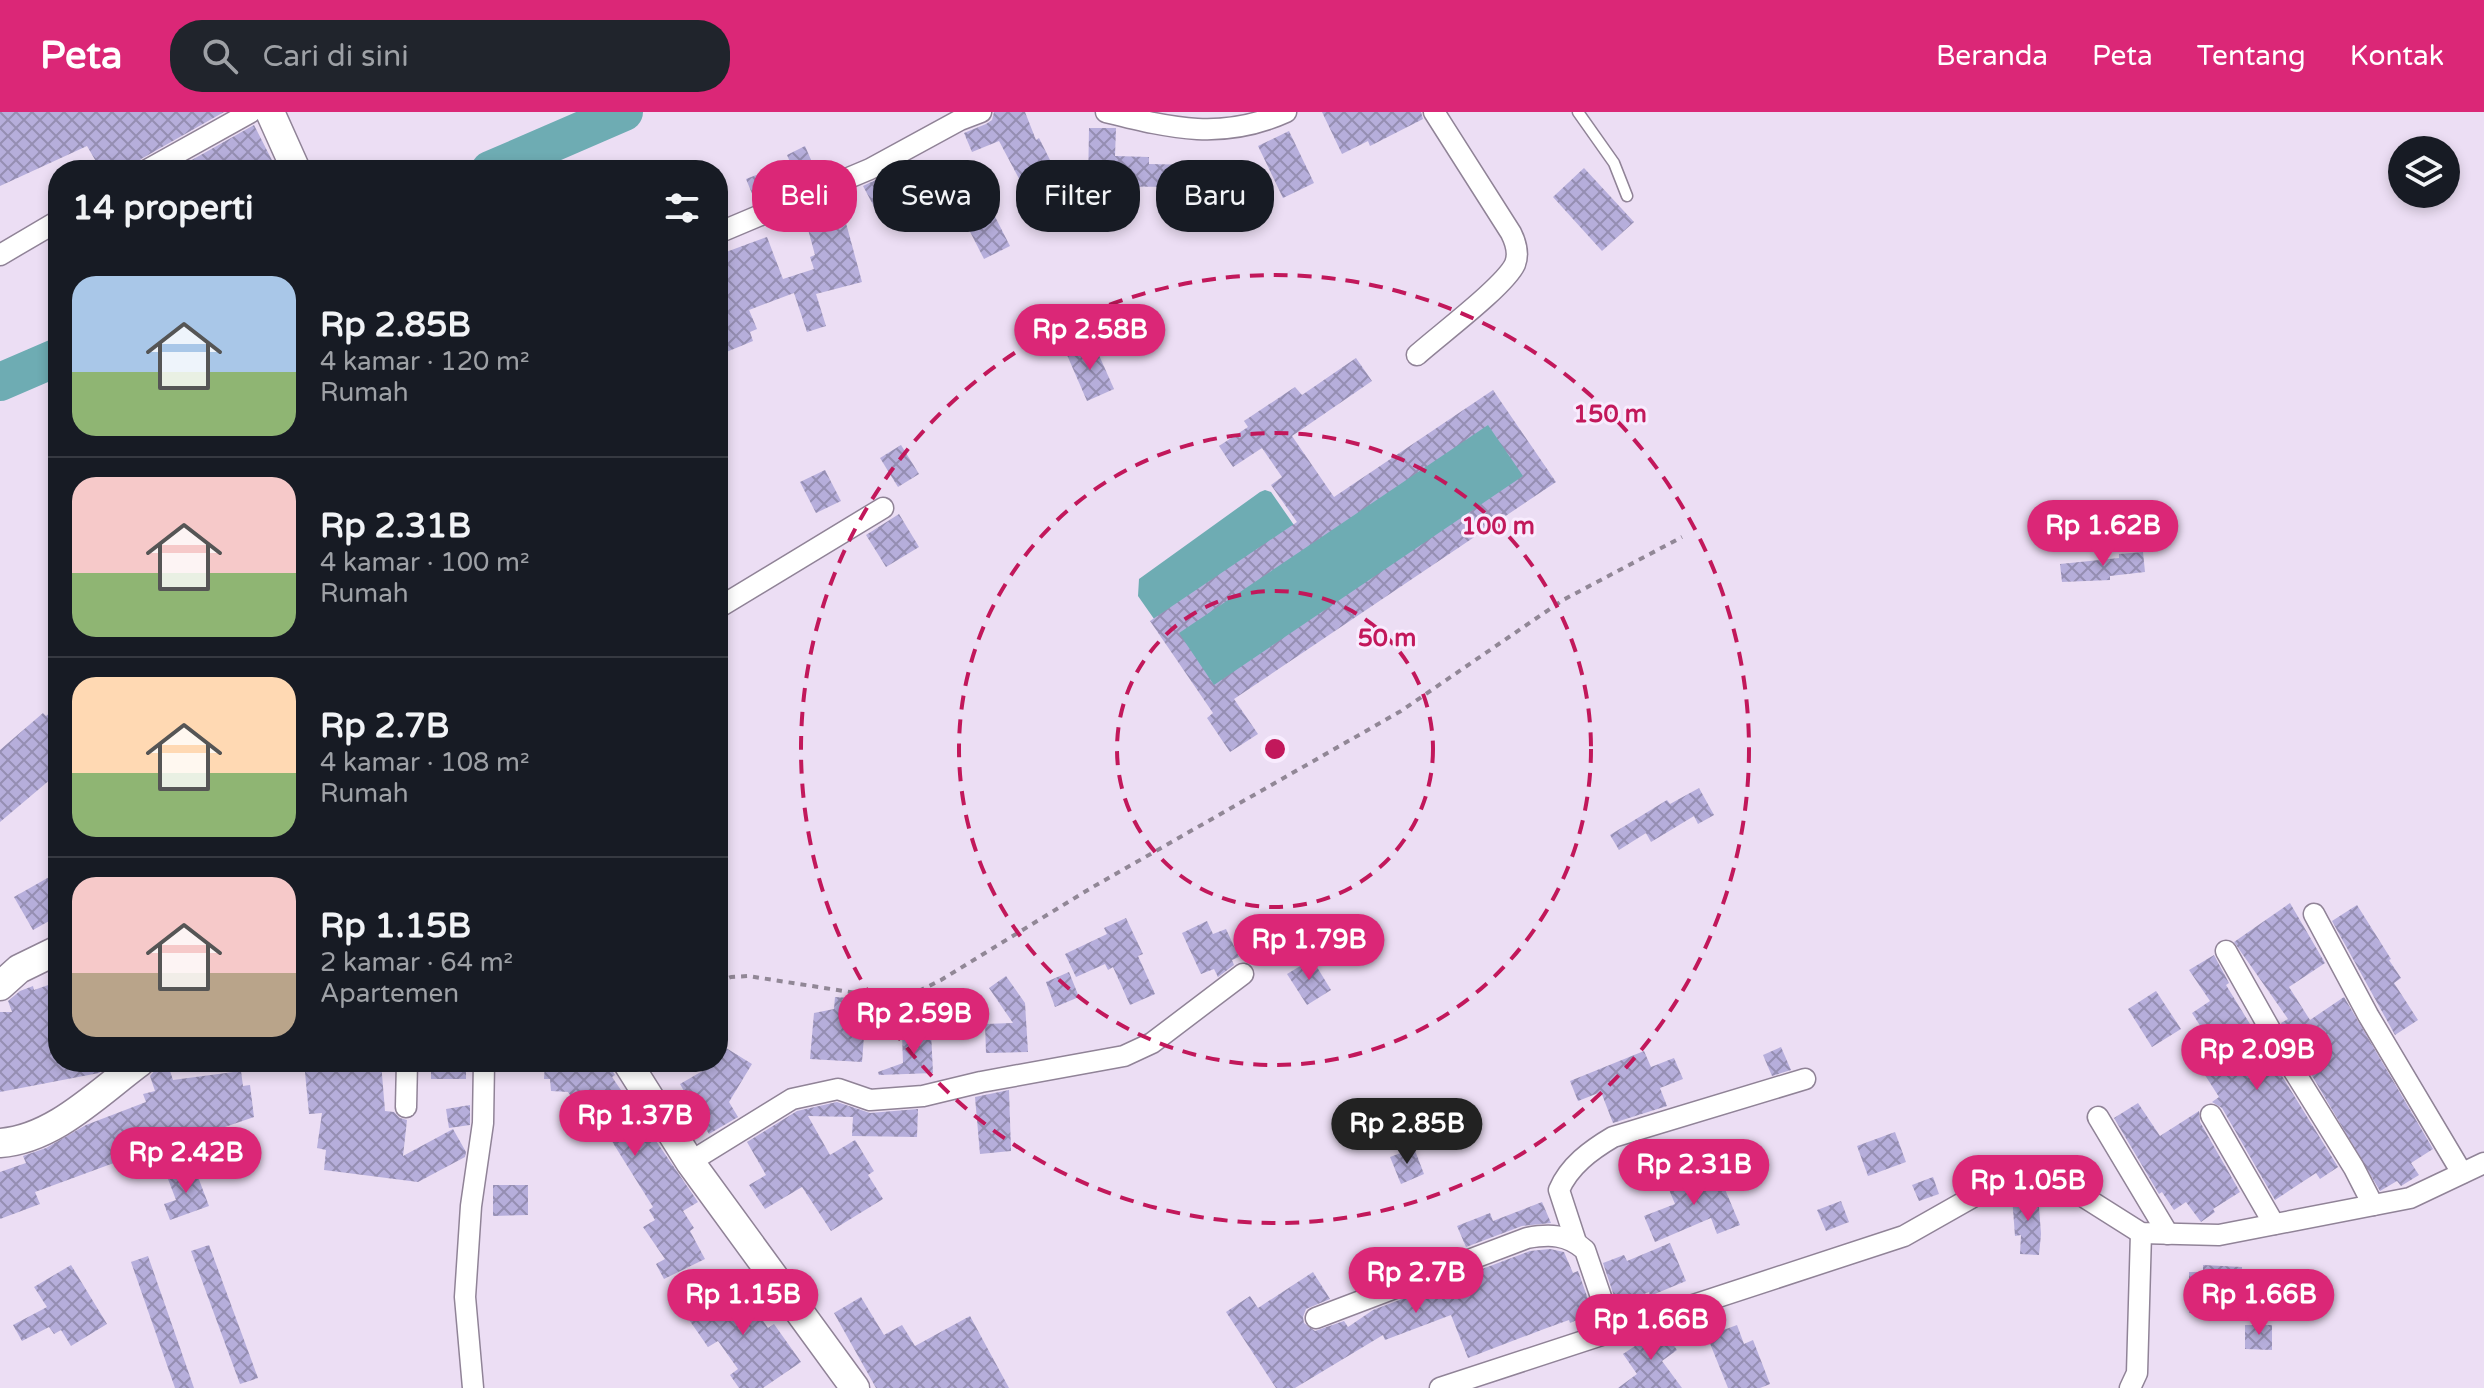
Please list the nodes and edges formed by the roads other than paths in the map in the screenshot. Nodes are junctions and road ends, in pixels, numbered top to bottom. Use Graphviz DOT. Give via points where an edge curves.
graph roads {
  1 [pos="251,112"];
  2 [pos="270,112"];
  3 [pos="981,112"];
  4 [pos="1106,112"];
  5 [pos="1286,112"];
  6 [pos="1434,112"];
  7 [pos="1578,112"];
  8 [pos="165,160"];
  9 [pos="292,160"];
  10 [pos="1627,196"];
  11 [pos="48,227"];
  12 [pos="728,229"];
  13 [pos="0,255"];
  14 [pos="1417,355"];
  15 [pos="883,508"];
  16 [pos="728,602"];
  17 [pos="2314,914"];
  18 [pos="2226,951"];
  19 [pos="48,955"];
  20 [pos="1243,974"];
  21 [pos="0,986"];
  22 [pos="127,1072"];
  23 [pos="407,1072"];
  24 [pos="484,1072"];
  25 [pos="633,1072"];
  26 [pos="1805,1079"];
  27 [pos="406,1107"];
  28 [pos="2211,1115"];
  29 [pos="2098,1117"];
  30 [pos="0,1143"];
  31 [pos="690,1162"];
  32 [pos="2484,1163"];
  33 [pos="2462,1173"];
  34 [pos="2373,1205"];
  35 [pos="2274,1224"];
  36 [pos="2141,1233"];
  37 [pos="2168,1234"];
  38 [pos="1576,1242"];
  39 [pos="1316,1318"];
  40 [pos="1613,1332"];
  41 [pos="473,1388"];
  42 [pos="855,1388"];
  43 [pos="1440,1388"];
  44 [pos="2130,1388"];
  1 -- 8 [label="street"];
  2 -- 9 [label="street"];
  3 -- 12 [label="street" via="870,169"];
  4 -- 5 [label="street" via="1205,131"];
  6 -- 14 [label="street" via="1511,233 1517,253 1503,281"];
  7 -- 10 [label="lane" via="1614,163"];
  11 -- 13 [label="street"];
  15 -- 16 [label="street"];
  17 -- 33 [label="street"];
  18 -- 34 [label="street"];
  19 -- 21 [label="street"];
  20 -- 31 [label="street" via="1152,1043 1124,1056 923,1096 870,1100 838,1089 792,1099"];
  22 -- 30 [label="street" via="67,1118 15,1142"];
  23 -- 27 [label="street"];
  24 -- 41 [label="street" via="465,1297"];
  25 -- 31 [label="street"];
  26 -- 38 [label="street" via="1595,1147 1571,1169 1559,1190"];
  28 -- 35 [label="street"];
  29 -- 37 [label="street"];
  31 -- 42 [label="street"];
  32 -- 33 [label="street"];
  33 -- 34 [label="street" via="2410,1198"];
  34 -- 35 [label="street"];
  35 -- 37 [label="street" via="2219,1235"];
  36 -- 37 [label="street"];
  36 -- 40 [label="street" via="2073,1190 2041,1181 2012,1182 1987,1189 1904,1236"];
  36 -- 44 [label="street" via="2137,1373"];
  38 -- 39 [label="street" via="1562,1236 1527,1238"];
  38 -- 40 [label="street" via="1585,1250"];
  40 -- 43 [label="street"];
}
